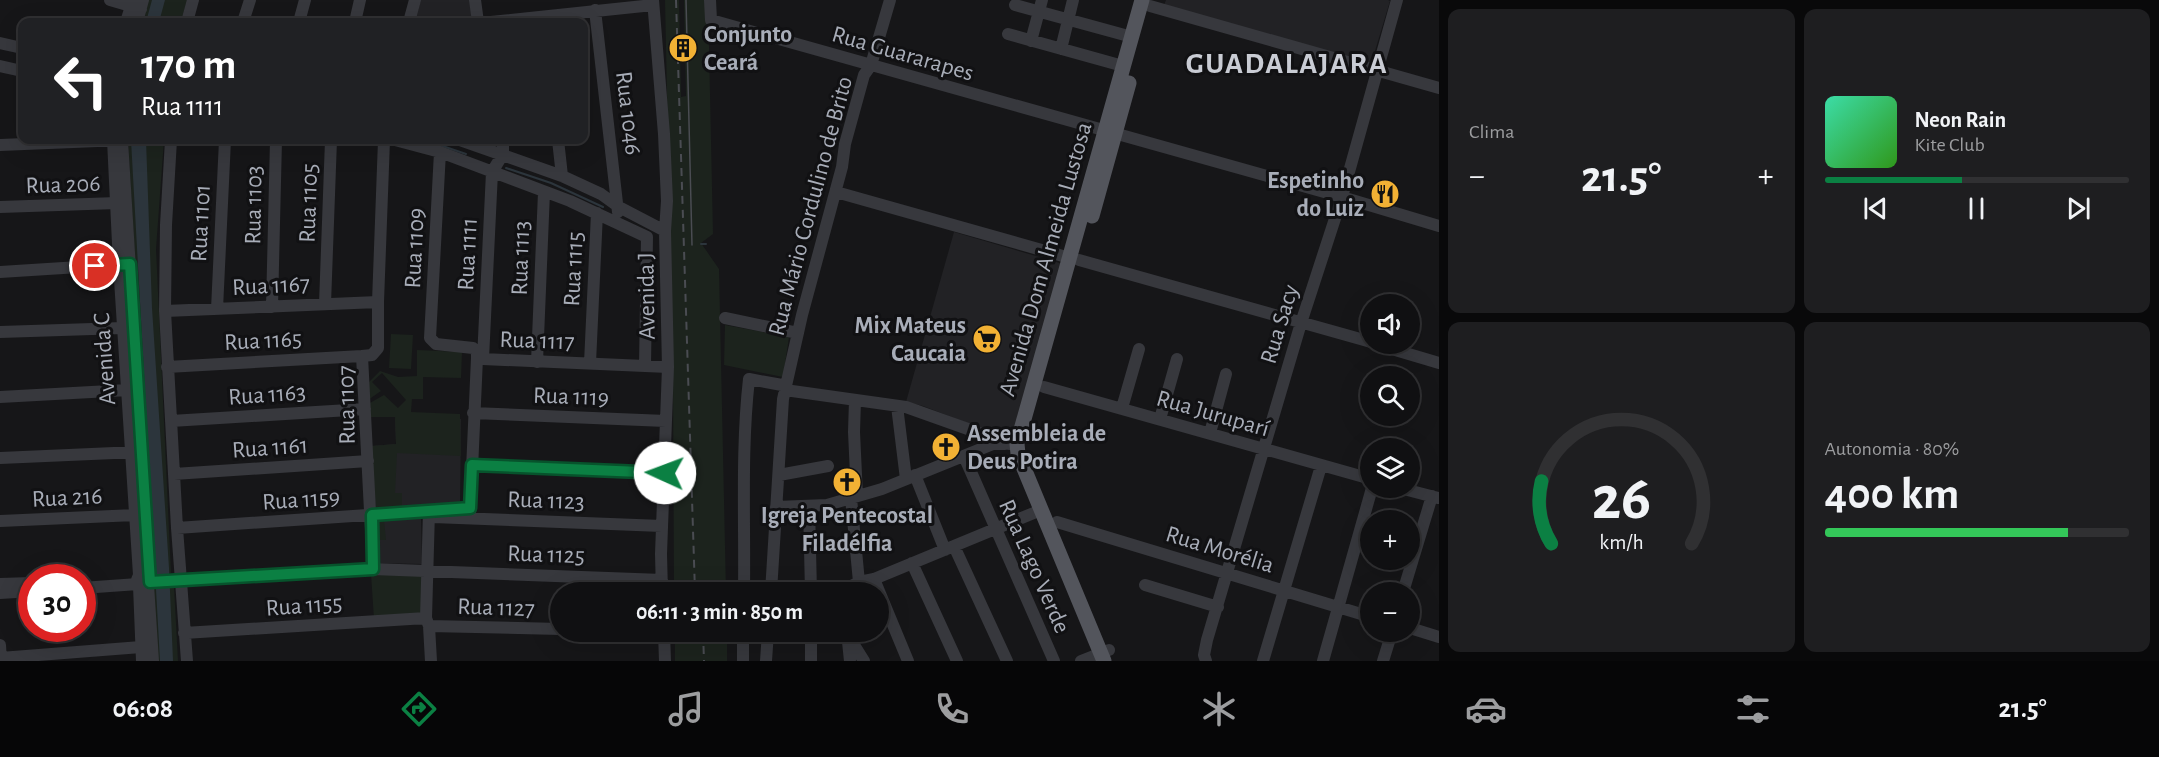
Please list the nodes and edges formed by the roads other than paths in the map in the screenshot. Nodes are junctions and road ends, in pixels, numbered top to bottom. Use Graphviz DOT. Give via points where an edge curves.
graph roads {
  1 [pos="110,0"];
  2 [pos="193,0"];
  3 [pos="249,0"];
  4 [pos="305,0"];
  5 [pos="360,0"];
  6 [pos="415,0"];
  7 [pos="475,0"];
  8 [pos="710,0"];
  9 [pos="890,0"];
  10 [pos="1073,0"];
  11 [pos="1397,0"];
  12 [pos="653,2"];
  13 [pos="1143,2"];
  14 [pos="137,4"];
  15 [pos="1016,4"];
  16 [pos="1041,6"];
  17 [pos="595,10"];
  18 [pos="128,18"];
  19 [pos="189,18"];
  20 [pos="244,18"];
  21 [pos="300,18"];
  22 [pos="356,18"];
  23 [pos="410,18"];
  24 [pos="477,18"];
  25 [pos="550,18"];
  26 [pos="1068,20"];
  27 [pos="1008,34"];
  28 [pos="1132,37"];
  29 [pos="1031,41"];
  30 [pos="0,43"];
  31 [pos="18,47"];
  32 [pos="1061,49"];
  33 [pos="871,65"];
  34 [pos="0,66"];
  35 [pos="1123,66"];
  36 [pos="18,70"];
  37 [pos="1377,70"];
  38 [pos="1439,88"];
  39 [pos="1110,132"];
  40 [pos="23,144"];
  41 [pos="114,144"];
  42 [pos="122,144"];
  43 [pos="171,144"];
  44 [pos="225,144"];
  45 [pos="276,144"];
  46 [pos="331,144"];
  47 [pos="384,144"];
  48 [pos="410,144"];
  49 [pos="472,144"];
  50 [pos="503,144"];
  51 [pos="558,144"];
  52 [pos="0,145"];
  53 [pos="440,152"];
  54 [pos="503,154"];
  55 [pos="492,172"];
  56 [pos="562,176"];
  57 [pos="544,192"];
  58 [pos="836,192"];
  59 [pos="1342,197"];
  60 [pos="121,204"];
  61 [pos="0,207"];
  62 [pos="619,207"];
  63 [pos="597,213"];
  64 [pos="617,222"];
  65 [pos="1439,226"];
  66 [pos="665,231"];
  67 [pos="1075,259"];
  68 [pos="124,264"];
  69 [pos="0,272"];
  70 [pos="378,302"];
  71 [pos="325,304"];
  72 [pos="272,307"];
  73 [pos="217,309"];
  74 [pos="165,311"];
  75 [pos="725,318"];
  76 [pos="1301,323"];
  77 [pos="123,328"];
  78 [pos="0,332"];
  79 [pos="798,333"];
  80 [pos="1360,339"];
  81 [pos="436,344"];
  82 [pos="1139,349"];
  83 [pos="1409,354"];
  84 [pos="362,356"];
  85 [pos="480,358"];
  86 [pos="1176,359"];
  87 [pos="537,362"];
  88 [pos="590,363"];
  89 [pos="1439,363"];
  90 [pos="645,366"];
  91 [pos="167,367"];
  92 [pos="668,367"];
  93 [pos="1226,374"];
  94 [pos="1044,387"];
  95 [pos="128,390"];
  96 [pos="785,390"];
  97 [pos="0,398"];
  98 [pos="855,400"];
  99 [pos="897,406"];
  100 [pos="365,408"];
  101 [pos="1122,408"];
  102 [pos="474,413"];
  103 [pos="1160,419"];
  104 [pos="171,421"];
  105 [pos="666,421"];
  106 [pos="1210,433"];
  107 [pos="1013,444"];
  108 [pos="1264,449"];
  109 [pos="137,451"];
  110 [pos="964,456"];
  111 [pos="0,458"];
  112 [pos="368,461"];
  113 [pos="472,465"];
  114 [pos="1321,465"];
  115 [pos="828,466"];
  116 [pos="665,473"];
  117 [pos="174,474"];
  118 [pos="779,475"];
  119 [pos="1360,476"];
  120 [pos="910,477"];
  121 [pos="1420,493"];
  122 [pos="854,497"];
  123 [pos="1435,497"];
  124 [pos="1369,498"];
  125 [pos="809,506"];
  126 [pos="776,507"];
  127 [pos="1041,510"];
  128 [pos="470,513"];
  129 [pos="429,514"];
  130 [pos="135,515"];
  131 [pos="372,515"];
  132 [pos="0,521"];
  133 [pos="1057,522"];
  134 [pos="662,526"];
  135 [pos="177,528"];
  136 [pos="996,530"];
  137 [pos="1060,544"];
  138 [pos="950,548"];
  139 [pos="912,563"];
  140 [pos="373,569"];
  141 [pos="428,570"];
  142 [pos="1227,573"];
  143 [pos="874,579"];
  144 [pos="96,580"];
  145 [pos="176,580"];
  146 [pos="145,581"];
  147 [pos="604,582"];
  148 [pos="662,582"];
  149 [pos="744,582"];
  150 [pos="772,582"];
  151 [pos="811,582"];
  152 [pos="859,582"];
  153 [pos="1406,582"];
  154 [pos="18,583"];
  155 [pos="0,584"];
  156 [pos="1145,585"];
  157 [pos="96,586"];
  158 [pos="1284,591"];
  159 [pos="18,592"];
  160 [pos="0,593"];
  161 [pos="1218,607"];
  162 [pos="1339,607"];
  163 [pos="1360,614"];
  164 [pos="428,622"];
  165 [pos="550,628"];
  166 [pos="1420,631"];
  167 [pos="184,633"];
  168 [pos="1439,637"];
  169 [pos="664,642"];
  170 [pos="743,642"];
  171 [pos="767,642"];
  172 [pos="811,642"];
  173 [pos="849,642"];
  174 [pos="853,642"];
  175 [pos="1389,642"];
  176 [pos="0,645"];
  177 [pos="141,647"];
  178 [pos="1107,656"];
  179 [pos="1,659"];
  180 [pos="142,661"];
  181 [pos="153,661"];
  182 [pos="187,661"];
  183 [pos="431,661"];
  184 [pos="665,661"];
  185 [pos="743,661"];
  186 [pos="766,661"];
  187 [pos="811,661"];
  188 [pos="850,661"];
  189 [pos="864,661"];
  190 [pos="908,661"];
  191 [pos="957,661"];
  192 [pos="1007,661"];
  193 [pos="1054,661"];
  194 [pos="1081,661"];
  195 [pos="1206,661"];
  196 [pos="1263,661"];
  197 [pos="1323,661"];
  198 [pos="1383,661"];
  1 -- 14 [label="street"];
  2 -- 19 [label="street"];
  3 -- 20 [label="street"];
  4 -- 21 [label="street"];
  5 -- 22 [label="street"];
  6 -- 23 [label="street"];
  7 -- 24 [label="street"];
  8 -- 33 [label="street, Rua Guararapes" via="711,20"];
  9 -- 33 [label="street, Rua Mário Cordulino de Brito"];
  10 -- 26 [label="street"];
  11 -- 37 [label="street, Rua Sacy"];
  12 -- 17 [label="street"];
  12 -- 66 [label="street, Avenida J" via="664,134"];
  13 -- 28 [label="main road, Avenida Dom Almeida Lustosa"];
  13 -- 37 [label="street"];
  13 -- 39 [label="main road, Avenida Dom Almeida Lustosa"];
  14 -- 18 [label="street"];
  15 -- 16 [label="street"];
  16 -- 26 [label="street"];
  16 -- 29 [label="street"];
  17 -- 25 [label="street"];
  17 -- 62 [label="street, Rua 1046"];
  26 -- 28 [label="street"];
  26 -- 32 [label="street"];
  27 -- 29 [label="street"];
  28 -- 35 [label="main road, Avenida Dom Almeida Lustosa"];
  29 -- 32 [label="street"];
  30 -- 31 [label="street"];
  32 -- 35 [label="street"];
  33 -- 39 [label="street, Rua Guararapes"];
  33 -- 58 [label="street, Rua Mário Cordulino de Brito" via="864,75"];
  34 -- 36 [label="street"];
  35 -- 39 [label="main road, Avenida Dom Almeida Lustosa"];
  37 -- 38 [label="street"];
  37 -- 59 [label="street, Rua Sacy"];
  39 -- 59 [label="street, Rua Guararapes"];
  39 -- 67 [label="main road, Avenida Dom Almeida Lustosa"];
  40 -- 52 [label="street"];
  41 -- 60 [label="street, Avenida C"];
  42 -- 60 [label="street, Avenida C"];
  43 -- 74 [label="street"];
  44 -- 73 [label="street, Rua 1101"];
  45 -- 72 [label="street, Rua 1103"];
  46 -- 71 [label="street, Rua 1105"];
  47 -- 70 [label="street, Rua 1107"];
  48 -- 53 [label="street"];
  49 -- 54 [label="street"];
  50 -- 54 [label="street"];
  51 -- 56 [label="street"];
  53 -- 55 [label="street"];
  53 -- 81 [label="street, Rua 1109" via="430,338"];
  54 -- 55 [label="street, Rua 1111"];
  54 -- 56 [label="street"];
  55 -- 57 [label="street"];
  55 -- 85 [label="street, Rua 1111"];
  56 -- 62 [label="street"];
  57 -- 63 [label="street"];
  57 -- 87 [label="street, Rua 1113"];
  58 -- 67 [label="street"];
  58 -- 79 [label="street, Rua Mário Cordulino de Brito"];
  59 -- 65 [label="street, Rua Guararapes"];
  59 -- 76 [label="street, Rua Sacy"];
  60 -- 61 [label="street, Rua 206"];
  60 -- 68 [label="street, Avenida C"];
  62 -- 64 [label="street, Rua 1046"];
  62 -- 66 [label="street"];
  63 -- 64 [label="street"];
  63 -- 88 [label="street, Rua 1115"];
  64 -- 90 [label="street" via="644,234 649,242"];
  66 -- 92 [label="street, Avenida J"];
  67 -- 76 [label="street"];
  67 -- 94 [label="main road, Avenida Dom Almeida Lustosa"];
  67 -- 107 [label="main road, Avenida Dom Almeida Lustosa"];
  68 -- 69 [label="street"];
  68 -- 77 [label="street, Avenida C"];
  68 -- 109 [label="street, Avenida C"];
  70 -- 71 [label="street, Rua 1167"];
  70 -- 84 [label="street, Rua 1107" via="378,348"];
  71 -- 72 [label="street, Rua 1167"];
  72 -- 73 [label="street, Rua 1167"];
  73 -- 74 [label="street, Rua 1167"];
  74 -- 91 [label="street"];
  75 -- 79 [label="street"];
  76 -- 80 [label="street"];
  76 -- 108 [label="street, Rua Sacy"];
  77 -- 78 [label="street"];
  77 -- 95 [label="street, Avenida C"];
  79 -- 96 [label="street, Rua Mário Cordulino de Brito"];
  81 -- 85 [label="street, Rua 1117" via="473,348"];
  82 -- 101 [label="street"];
  83 -- 89 [label="street"];
  84 -- 91 [label="street, Rua 1165"];
  84 -- 100 [label="street, Rua 1107"];
  85 -- 87 [label="street, Rua 1117"];
  85 -- 102 [label="street, Rua 1111"];
  86 -- 103 [label="street"];
  87 -- 88 [label="street, Rua 1117"];
  88 -- 90 [label="street, Rua 1117"];
  90 -- 92 [label="street, Rua 1117"];
  91 -- 104 [label="street"];
  92 -- 105 [label="street, Avenida J"];
  93 -- 106 [label="street"];
  94 -- 101 [label="street, Rua Juruparí"];
  94 -- 133 [label="main road, Avenida Dom Almeida Lustosa" via="1028,446"];
  95 -- 97 [label="street"];
  95 -- 109 [label="street, Avenida C"];
  96 -- 98 [label="street"];
  96 -- 118 [label="street, Rua Mário Cordulino de Brito"];
  96 -- 149 [label="street" via="749,379 743,445"];
  98 -- 99 [label="street"];
  98 -- 122 [label="street"];
  99 -- 107 [label="street"];
  99 -- 120 [label="street"];
  100 -- 104 [label="street, Rua 1163"];
  100 -- 112 [label="street, Rua 1107"];
  101 -- 103 [label="street, Rua Juruparí"];
  102 -- 105 [label="street, Rua 1119"];
  102 -- 113 [label="street, Rua 1111"];
  103 -- 106 [label="street, Rua Juruparí"];
  104 -- 117 [label="street"];
  105 -- 116 [label="street, Avenida J"];
  106 -- 108 [label="street, Rua Juruparí"];
  107 -- 110 [label="street" via="993,444"];
  107 -- 127 [label="main road, Avenida Dom Almeida Lustosa"];
  108 -- 114 [label="street, Rua Juruparí"];
  108 -- 142 [label="street, Rua Sacy"];
  109 -- 111 [label="street"];
  109 -- 130 [label="street, Avenida C"];
  109 -- 146 [label="street, Avenida C"];
  110 -- 120 [label="street"];
  110 -- 136 [label="street, Rua Lago Verde"];
  112 -- 117 [label="street, Rua 1161"];
  112 -- 131 [label="street, Rua 1107"];
  113 -- 116 [label="street"];
  113 -- 128 [label="street, Rua 1111"];
  114 -- 119 [label="street, Rua Juruparí"];
  114 -- 158 [label="street"];
  115 -- 118 [label="street"];
  116 -- 134 [label="street, Avenida J"];
  117 -- 135 [label="street"];
  118 -- 126 [label="street, Rua Mário Cordulino de Brito"];
  120 -- 122 [label="street"];
  120 -- 138 [label="street"];
  121 -- 123 [label="street"];
  122 -- 125 [label="street"];
  122 -- 152 [label="street"];
  123 -- 153 [label="street"];
  124 -- 162 [label="street"];
  125 -- 126 [label="street"];
  125 -- 151 [label="street"];
  126 -- 150 [label="street, Rua Mário Cordulino de Brito"];
  127 -- 136 [label="street"];
  127 -- 137 [label="main road, Avenida Dom Almeida Lustosa"];
  128 -- 129 [label="street, Rua 1123"];
  128 -- 134 [label="street, Rua 1123"];
  129 -- 131 [label="street, Rua 1159"];
  129 -- 141 [label="street"];
  130 -- 132 [label="street, Rua 216"];
  130 -- 146 [label="street, Avenida C"];
  131 -- 135 [label="street, Rua 1159"];
  131 -- 140 [label="street, Rua 1107"];
  133 -- 137 [label="main road, Avenida Dom Almeida Lustosa"];
  133 -- 142 [label="street, Rua Morélia"];
  134 -- 148 [label="street, Avenida J"];
  135 -- 145 [label="street"];
  136 -- 138 [label="street"];
  136 -- 193 [label="street, Rua Lago Verde"];
  137 -- 178 [label="main road, Avenida Dom Almeida Lustosa"];
  138 -- 139 [label="street"];
  138 -- 192 [label="street"];
  139 -- 143 [label="street"];
  139 -- 191 [label="street"];
  140 -- 141 [label="street, Rua 1125"];
  140 -- 145 [label="street, Rua 1125"];
  141 -- 147 [label="street, Rua 1125"];
  141 -- 164 [label="street"];
  142 -- 158 [label="street, Rua Morélia"];
  142 -- 161 [label="street, Rua Sacy"];
  143 -- 152 [label="street"];
  143 -- 190 [label="street"];
  144 -- 146 [label="street"];
  145 -- 146 [label="street, Rua 1125"];
  145 -- 167 [label="street"];
  146 -- 157 [label="street"];
  146 -- 177 [label="street, Avenida C"];
  146 -- 181 [label="street, Avenida C"];
  154 -- 155 [label="street"];
  156 -- 161 [label="street"];
  158 -- 162 [label="street, Rua Morélia"];
  158 -- 196 [label="street"];
  159 -- 160 [label="street"];
  161 -- 195 [label="street, Rua Sacy" via="1207,640"];
  162 -- 163 [label="street, Rua Morélia"];
  162 -- 197 [label="street"];
  164 -- 165 [label="street, Rua 1127"];
  164 -- 167 [label="street, Rua 1155"];
  164 -- 183 [label="street"];
  166 -- 168 [label="street"];
  167 -- 182 [label="street"];
  169 -- 184 [label="street"];
  170 -- 185 [label="street"];
  171 -- 186 [label="street"];
  172 -- 187 [label="street"];
  173 -- 188 [label="street"];
  174 -- 189 [label="street"];
  175 -- 198 [label="street"];
  176 -- 179 [label="street"];
  177 -- 179 [label="street"];
  177 -- 180 [label="street, Avenida C"];
  178 -- 194 [label="street"];
}
